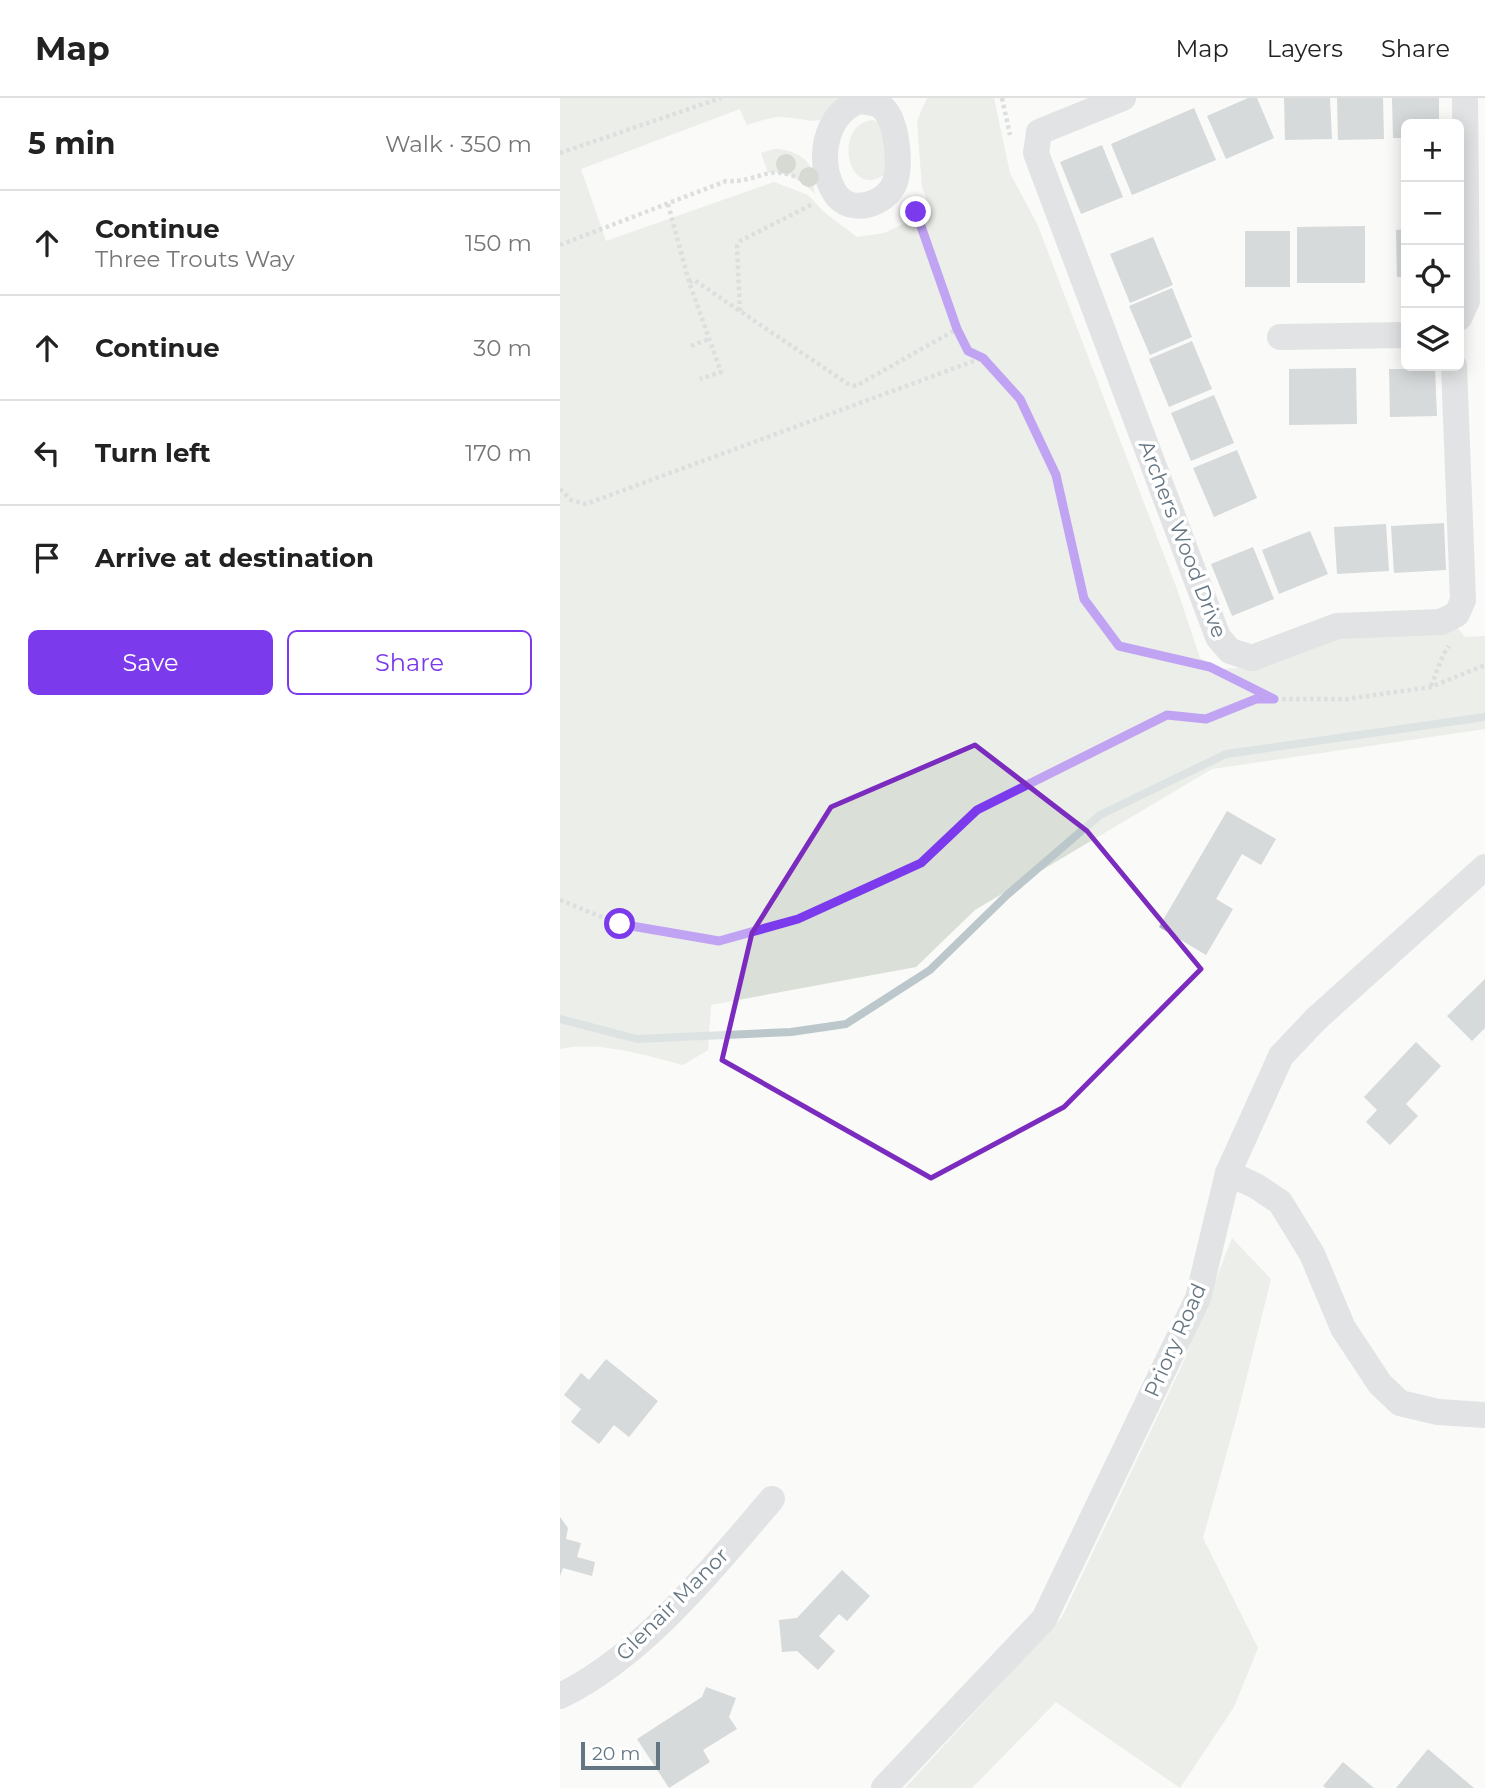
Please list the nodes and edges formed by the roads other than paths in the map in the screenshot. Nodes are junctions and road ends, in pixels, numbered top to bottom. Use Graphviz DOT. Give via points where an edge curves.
graph roads {
  1 [pos="1123,98"];
  2 [pos="1465,98"];
  3 [pos="1464,308"];
  4 [pos="1401,335"];
  5 [pos="1280,337"];
  6 [pos="1454,371"];
  7 [pos="1485,867"];
  8 [pos="1228,1173"];
  9 [pos="1485,1415"];
  10 [pos="772,1499"];
  11 [pos="560,1696"];
  12 [pos="884,1788"];
  1 -- 6 [label="street, Archers Wood Drive" via="1039,132 1036,153 1218,638 1230,651 1252,658 1337,626 1441,622 1457,614 1463,600"];
  2 -- 3 [label="street"];
  4 -- 5 [label="street"];
  7 -- 8 [label="street, Priory Road" via="1316,1018 1281,1056"];
  8 -- 9 [label="street" via="1280,1202 1312,1254 1343,1328 1380,1384 1400,1403 1438,1412"];
  8 -- 12 [label="street, Priory Road" via="1198,1298 1044,1619"];
  10 -- 11 [label="street, Glenair Manor" via="631,1650"];
}
